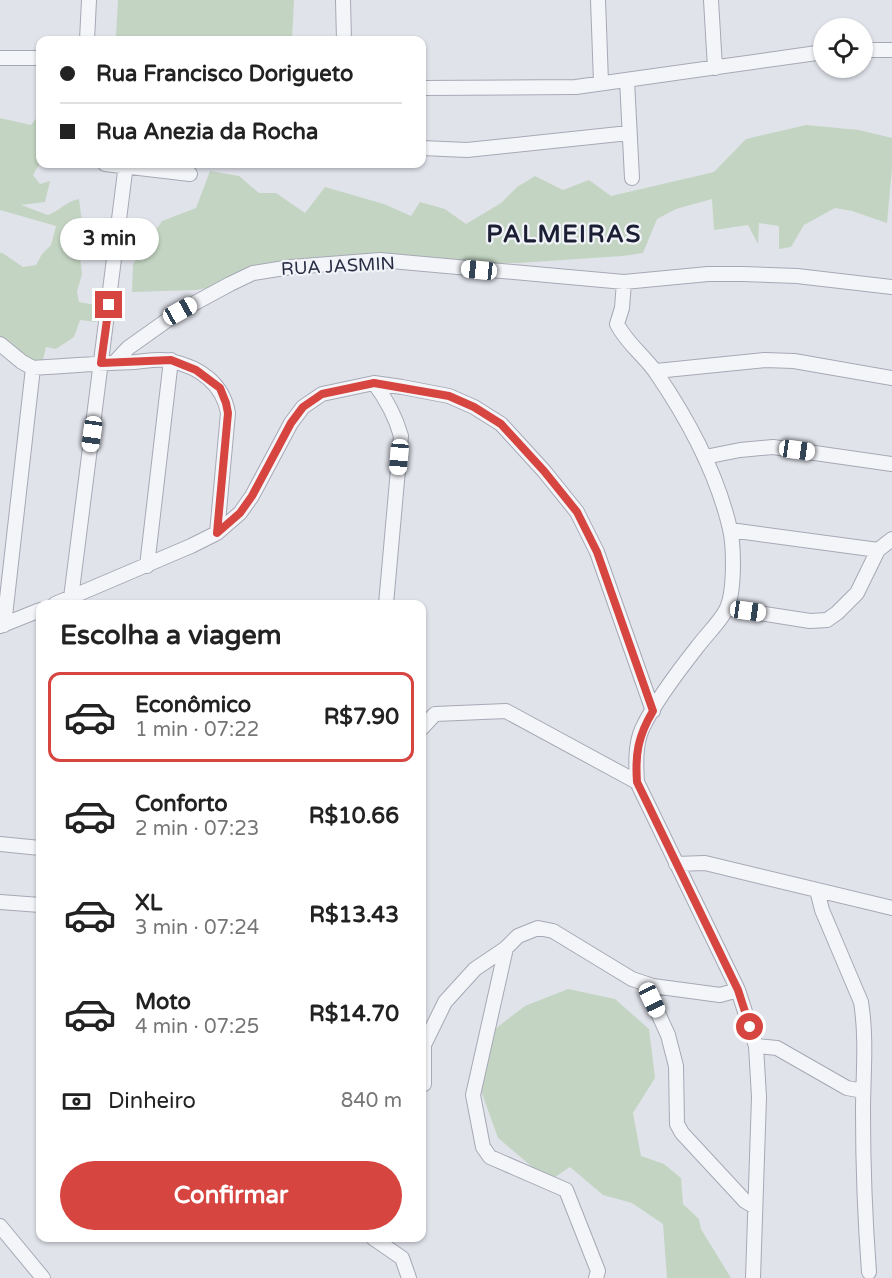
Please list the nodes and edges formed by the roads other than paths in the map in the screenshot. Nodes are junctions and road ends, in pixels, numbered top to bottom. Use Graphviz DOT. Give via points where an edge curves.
graph roads {
  1 [pos="89,0"];
  2 [pos="343,0"];
  3 [pos="598,0"];
  4 [pos="711,0"];
  5 [pos="87,36"];
  6 [pos="344,36"];
  7 [pos="873,50"];
  8 [pos="892,50"];
  9 [pos="813,54"];
  10 [pos="0,58"];
  11 [pos="36,58"];
  12 [pos="715,68"];
  13 [pos="627,80"];
  14 [pos="601,82"];
  15 [pos="426,88"];
  16 [pos="629,133"];
  17 [pos="426,148"];
  18 [pos="126,168"];
  19 [pos="147,168"];
  20 [pos="190,174"];
  21 [pos="632,177"];
  22 [pos="624,282"];
  23 [pos="892,287"];
  24 [pos="0,344"];
  25 [pos="171,360"];
  26 [pos="101,363"];
  27 [pos="115,363"];
  28 [pos="33,368"];
  29 [pos="656,371"];
  30 [pos="892,378"];
  31 [pos="374,383"];
  32 [pos="705,458"];
  33 [pos="892,464"];
  34 [pos="730,530"];
  35 [pos="217,533"];
  36 [pos="892,539"];
  37 [pos="878,550"];
  38 [pos="147,566"];
  39 [pos="71,598"];
  40 [pos="66,600"];
  41 [pos="386,600"];
  42 [pos="727,608"];
  43 [pos="36,612"];
  44 [pos="2,626"];
  45 [pos="653,711"];
  46 [pos="426,724"];
  47 [pos="637,782"];
  48 [pos="0,844"];
  49 [pos="36,848"];
  50 [pos="676,864"];
  51 [pos="817,890"];
  52 [pos="0,902"];
  53 [pos="36,905"];
  54 [pos="892,908"];
  55 [pos="506,948"];
  56 [pos="653,986"];
  57 [pos="738,990"];
  58 [pos="426,1041"];
  59 [pos="756,1046"];
  60 [pos="863,1091"];
  61 [pos="755,1207"];
  62 [pos="0,1226"];
  63 [pos="379,1242"];
  64 [pos="869,1272"];
  65 [pos="43,1278"];
  66 [pos="409,1278"];
  67 [pos="596,1278"];
  68 [pos="753,1278"];
  1 -- 5 [label="street"];
  2 -- 6 [label="street"];
  3 -- 14 [label="street"];
  4 -- 12 [label="street"];
  7 -- 8 [label="street"];
  9 -- 12 [label="street"];
  10 -- 11 [label="street"];
  12 -- 13 [label="street"];
  13 -- 14 [label="street"];
  13 -- 16 [label="street"];
  14 -- 15 [label="street" via="576,87"];
  16 -- 17 [label="street" via="467,150"];
  16 -- 21 [label="street"];
  18 -- 26 [label="street"];
  19 -- 20 [label="street"];
  22 -- 23 [label="street, RUA JASMIN" via="743,274"];
  22 -- 27 [label="street, RUA JASMIN" via="380,260 269,270 253,273 180,311 128,348"];
  22 -- 29 [label="street" via="617,324"];
  24 -- 28 [label="street"];
  25 -- 27 [label="street"];
  25 -- 35 [label="street" via="208,378 220,388 226,403"];
  25 -- 38 [label="street"];
  26 -- 27 [label="street"];
  26 -- 28 [label="street"];
  26 -- 39 [label="street"];
  28 -- 44 [label="street"];
  29 -- 30 [label="street" via="765,360 794,361"];
  29 -- 32 [label="street"];
  31 -- 35 [label="street" via="322,394 303,407 252,496"];
  31 -- 41 [label="street" via="396,416 401,436"];
  31 -- 45 [label="street" via="449,396 474,407 501,424 544,471 577,512 597,552"];
  32 -- 33 [label="street" via="773,447"];
  32 -- 34 [label="street"];
  34 -- 37 [label="street"];
  34 -- 42 [label="street" via="734,562"];
  35 -- 38 [label="street"];
  36 -- 37 [label="street"];
  37 -- 42 [label="street" via="857,593 827,620 810,621"];
  38 -- 39 [label="street"];
  39 -- 40 [label="street"];
  42 -- 45 [label="street"];
  43 -- 44 [label="street"];
  45 -- 47 [label="street" via="642,730 636,758"];
  46 -- 47 [label="street" via="435,714 506,711"];
  47 -- 50 [label="street"];
  48 -- 49 [label="street"];
  50 -- 51 [label="street" via="705,863"];
  50 -- 57 [label="street"];
  51 -- 54 [label="street"];
  51 -- 60 [label="street" via="861,1002 866,1050"];
  52 -- 53 [label="street"];
  55 -- 56 [label="street" via="518,936 538,928 553,931 632,979"];
  55 -- 58 [label="street" via="475,969 445,1002"];
  55 -- 67 [label="street" via="473,1095 483,1147 490,1156 566,1190 598,1271"];
  56 -- 57 [label="street" via="720,995"];
  56 -- 61 [label="street" via="652,1000 669,1035 676,1066 677,1124 745,1201"];
  57 -- 59 [label="street"];
  59 -- 60 [label="street" via="777,1048 847,1088"];
  59 -- 61 [label="street" via="759,1097"];
  60 -- 64 [label="street" via="863,1194"];
  61 -- 68 [label="street"];
  62 -- 65 [label="street"];
  63 -- 66 [label="street" via="402,1258"];
}
